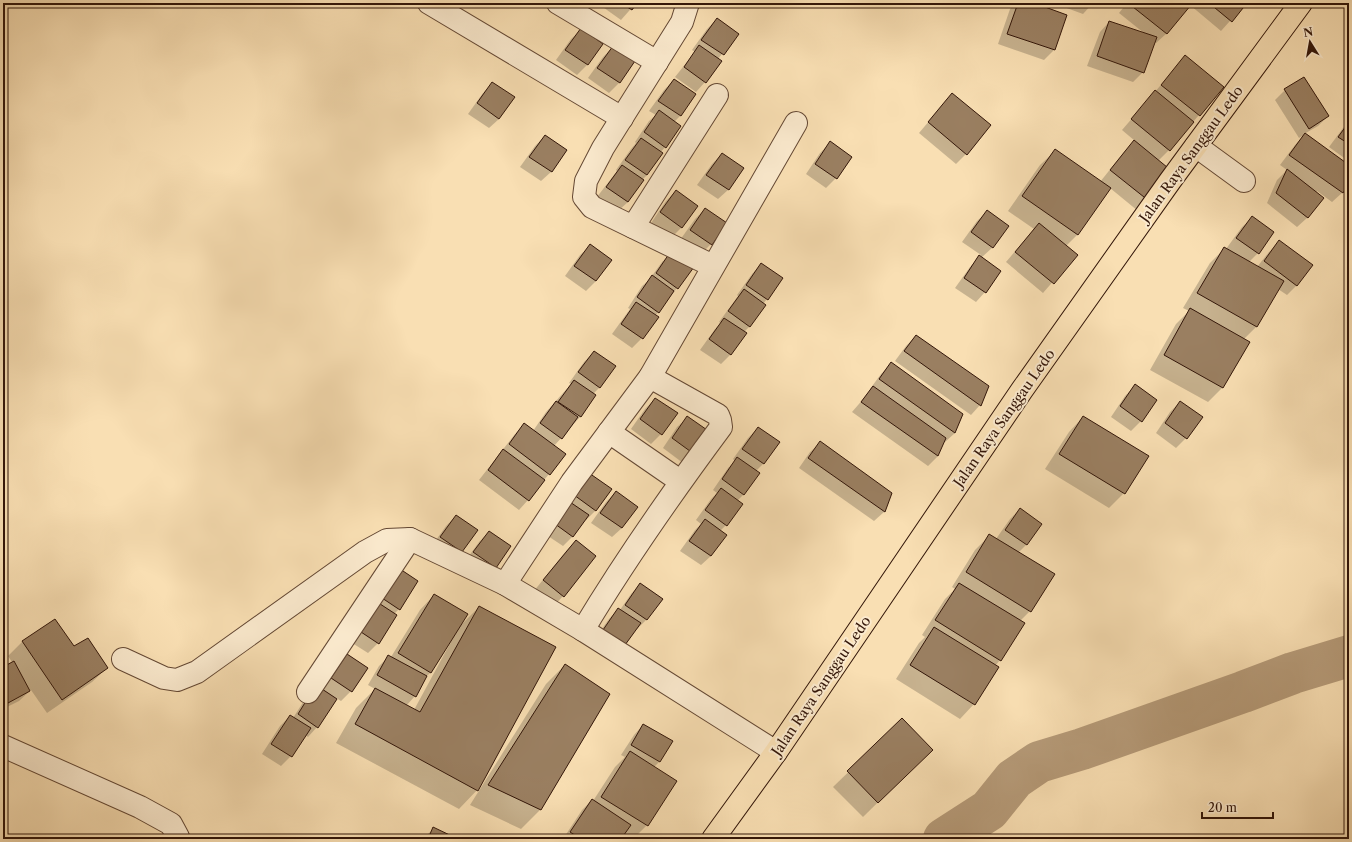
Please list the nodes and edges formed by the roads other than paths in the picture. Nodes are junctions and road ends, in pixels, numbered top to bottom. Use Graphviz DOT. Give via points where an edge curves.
graph roads {
  1 [pos="429,3"];
  2 [pos="558,3"];
  3 [pos="688,3"];
  4 [pos="1301,3"];
  5 [pos="657,62"];
  6 [pos="717,95"];
  7 [pos="622,118"];
  8 [pos="796,123"];
  9 [pos="1196,146"];
  10 [pos="1244,180"];
  11 [pos="633,227"];
  12 [pos="713,266"];
  13 [pos="650,377"];
  14 [pos="609,432"];
  15 [pos="680,481"];
  16 [pos="410,539"];
  17 [pos="505,584"];
  18 [pos="583,630"];
  19 [pos="123,659"];
  20 [pos="308,692"];
  21 [pos="3,746"];
  22 [pos="776,752"];
  23 [pos="177,839"];
  24 [pos="713,839"];
  1 -- 7 [label="street"];
  2 -- 5 [label="street"];
  3 -- 5 [label="street" via="682,22"];
  4 -- 9 [label="highway, Jalan Raya Sanggau Ledo"];
  5 -- 7 [label="street"];
  6 -- 11 [label="street"];
  7 -- 11 [label="street" via="586,181 584,197 592,207"];
  8 -- 12 [label="street"];
  9 -- 10 [label="street"];
  9 -- 22 [label="highway, Jalan Raya Sanggau Ledo" via="1022,390"];
  11 -- 12 [label="street"];
  12 -- 13 [label="street"];
  13 -- 14 [label="street"];
  13 -- 15 [label="street" via="714,413 720,420 721,427"];
  14 -- 15 [label="street"];
  14 -- 17 [label="street" via="572,482"];
  15 -- 18 [label="street"];
  16 -- 17 [label="street"];
  16 -- 19 [label="street" via="387,540 365,552 197,672 177,680 164,678"];
  16 -- 20 [label="street"];
  17 -- 18 [label="street"];
  18 -- 22 [label="street"];
  21 -- 23 [label="street" via="140,807 171,824"];
  22 -- 24 [label="highway, Jalan Raya Sanggau Ledo"];
}
